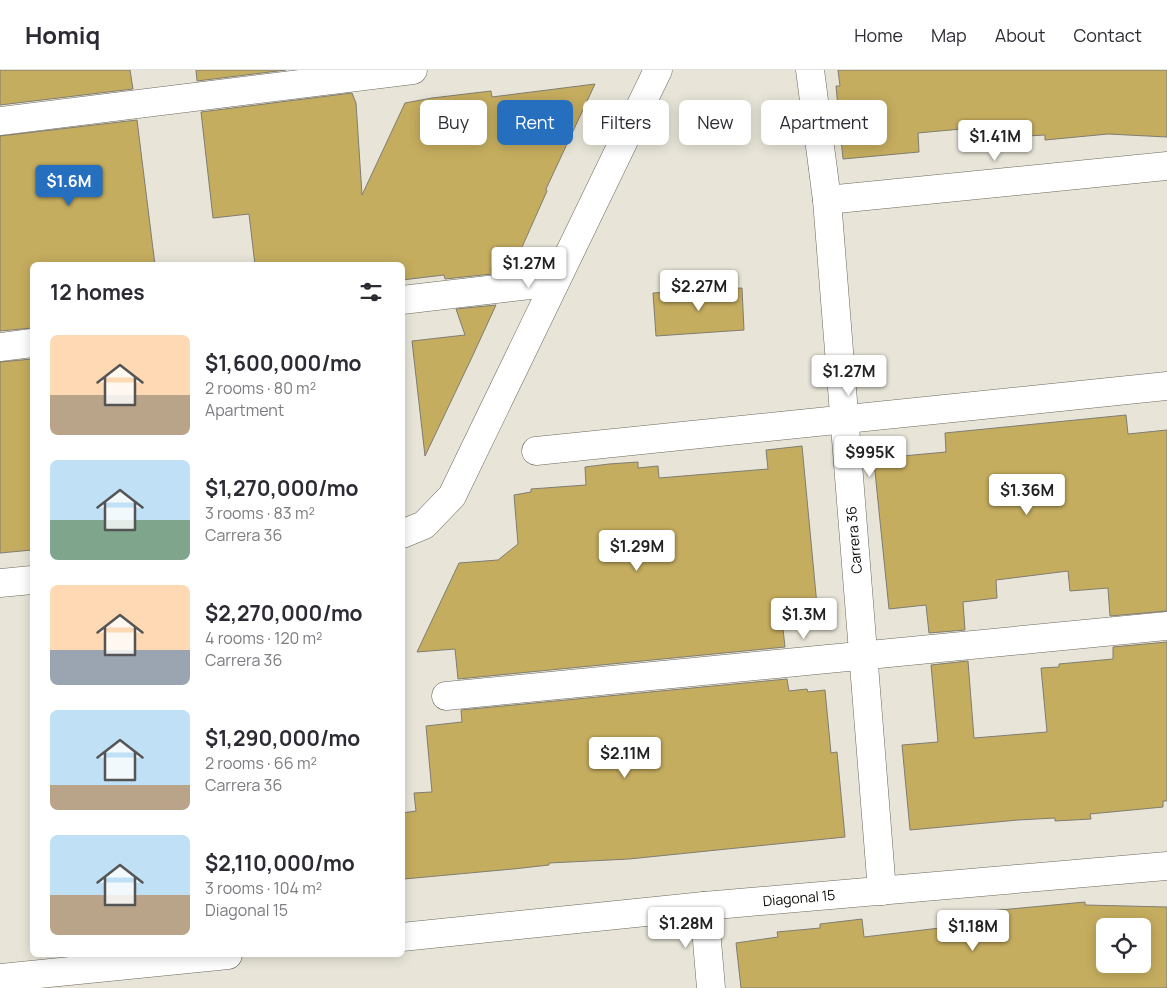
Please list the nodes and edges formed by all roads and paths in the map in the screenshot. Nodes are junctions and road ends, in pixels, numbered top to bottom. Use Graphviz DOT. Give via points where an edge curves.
graph roads {
  1 [pos="413,70"];
  2 [pos="658,70"];
  3 [pos="810,70"];
  4 [pos="0,121"];
  5 [pos="1167,166"];
  6 [pos="827,200"];
  7 [pos="555,282"];
  8 [pos="405,300"];
  9 [pos="30,343"];
  10 [pos="0,347"];
  11 [pos="1167,386"];
  12 [pos="844,419"];
  13 [pos="536,451"];
  14 [pos="405,533"];
  15 [pos="30,580"];
  16 [pos="0,584"];
  17 [pos="1167,626"];
  18 [pos="863,655"];
  19 [pos="446,696"];
  20 [pos="1167,866"];
  21 [pos="882,891"];
  22 [pos="704,906"];
  23 [pos="405,937"];
  24 [pos="208,957"];
  25 [pos="0,978"];
  26 [pos="710,988"];
  1 -- 4 [label="street"];
  2 -- 7 [label="street"];
  3 -- 6 [label="street, Carrera 36"];
  5 -- 6 [label="street"];
  6 -- 12 [label="street, Carrera 36"];
  7 -- 8 [label="street"];
  7 -- 14 [label="street" via="452,496 424,525"];
  9 -- 10 [label="street"];
  11 -- 12 [label="street"];
  12 -- 13 [label="street"];
  12 -- 18 [label="street, Carrera 36"];
  15 -- 16 [label="street"];
  17 -- 18 [label="street"];
  18 -- 19 [label="street"];
  18 -- 21 [label="street, Carrera 36"];
  20 -- 21 [label="street, Diagonal 15"];
  21 -- 22 [label="street, Diagonal 15"];
  22 -- 23 [label="street, Diagonal 15"];
  22 -- 26 [label="street"];
  24 -- 25 [label="street"];
}
